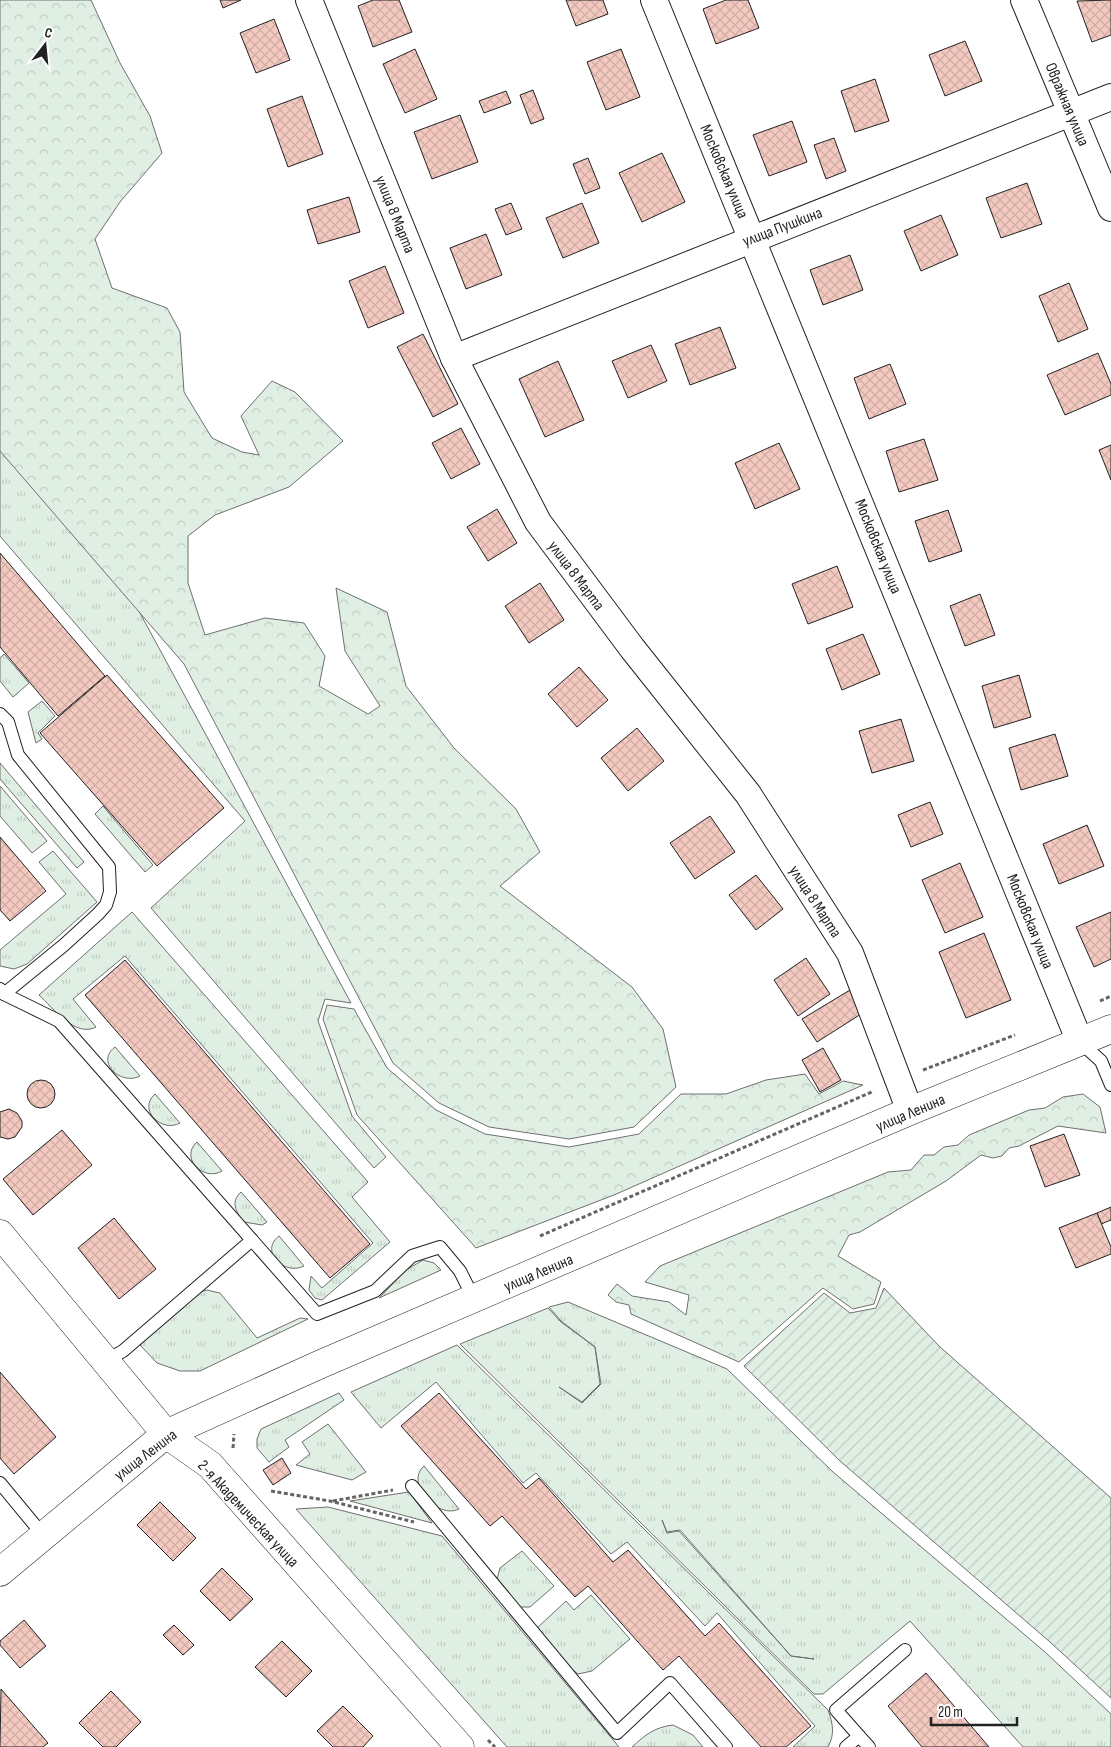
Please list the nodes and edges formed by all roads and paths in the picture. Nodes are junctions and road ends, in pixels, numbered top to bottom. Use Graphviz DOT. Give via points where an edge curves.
graph roads {
  1 [pos="309,0"];
  2 [pos="654,0"];
  3 [pos="1024,0"];
  4 [pos="1111,97"];
  5 [pos="1072,113"];
  6 [pos="1111,208"];
  7 [pos="753,238"];
  8 [pos="454,358"];
  9 [pos="0,714"];
  10 [pos="2,991"];
  11 [pos="1111,1029"];
  12 [pos="1080,1042"];
  13 [pos="1111,1085"];
  14 [pos="910,1111"];
  15 [pos="0,1234"];
  16 [pos="252,1240"];
  17 [pos="474,1299"];
  18 [pos="105,1360"];
  19 [pos="234,1432"];
  20 [pos="166,1434"];
  21 [pos="233,1450"];
  22 [pos="0,1483"];
  23 [pos="412,1486"];
  24 [pos="272,1497"];
  25 [pos="330,1501"];
  26 [pos="450,1531"];
  27 [pos="43,1536"];
  28 [pos="0,1572"];
  29 [pos="905,1650"];
  30 [pos="859,1736"];
  31 [pos="471,1740"];
  32 [pos="495,1747"];
  33 [pos="726,1747"];
  34 [pos="846,1747"];
  35 [pos="869,1747"];
  1 -- 8 [label="street, улица 8 Марта"];
  2 -- 7 [label="street, Московская улица"];
  3 -- 5 [label="street, Овражная улица"];
  4 -- 5 [label="street, улица Пушкина"];
  5 -- 6 [label="street, Овражная улица"];
  5 -- 7 [label="street, улица Пушкина"];
  7 -- 8 [label="street, улица Пушкина"];
  7 -- 12 [label="street, Московская улица"];
  8 -- 14 [label="street, улица 8 Марта" via="538,522 632,648 748,794 850,953"];
  9 -- 10 [label="lane" via="8,722 18,755 109,867 110,892 106,905 98,914 64,945"];
  10 -- 16 [label="lane" via="59,1021"];
  11 -- 12 [label="main road, улица Ленина"];
  12 -- 13 [label="lane, Московская улица" via="1101,1061"];
  12 -- 14 [label="main road, улица Ленина"];
  14 -- 17 [label="main road, улица Ленина"];
  15 -- 18 [label="main road, 2-я Академическая улица"];
  16 -- 17 [label="lane" via="317,1314 375,1291 412,1256 440,1247 460,1271"];
  16 -- 18 [label="lane" via="123,1351"];
  17 -- 20 [label="main road, улица Ленина"];
  18 -- 20 [label="main road, 2-я Академическая улица"];
  19 -- 21 [label="path"];
  20 -- 27 [label="main road, улица Ленина"];
  20 -- 31 [label="main road, 2-я Академическая улица" via="210,1466"];
  22 -- 27 [label="lane"];
  23 -- 25 [label="path"];
  23 -- 26 [label="lane"];
  24 -- 25 [label="path" via="266,1490"];
  25 -- 26 [label="path"];
  26 -- 33 [label="lane" via="616,1733 670,1683"];
  27 -- 28 [label="main road, улица Ленина"];
  29 -- 30 [label="lane" via="836,1710"];
  30 -- 34 [label="lane"];
  30 -- 35 [label="lane"];
  31 -- 32 [label="path"];
}
